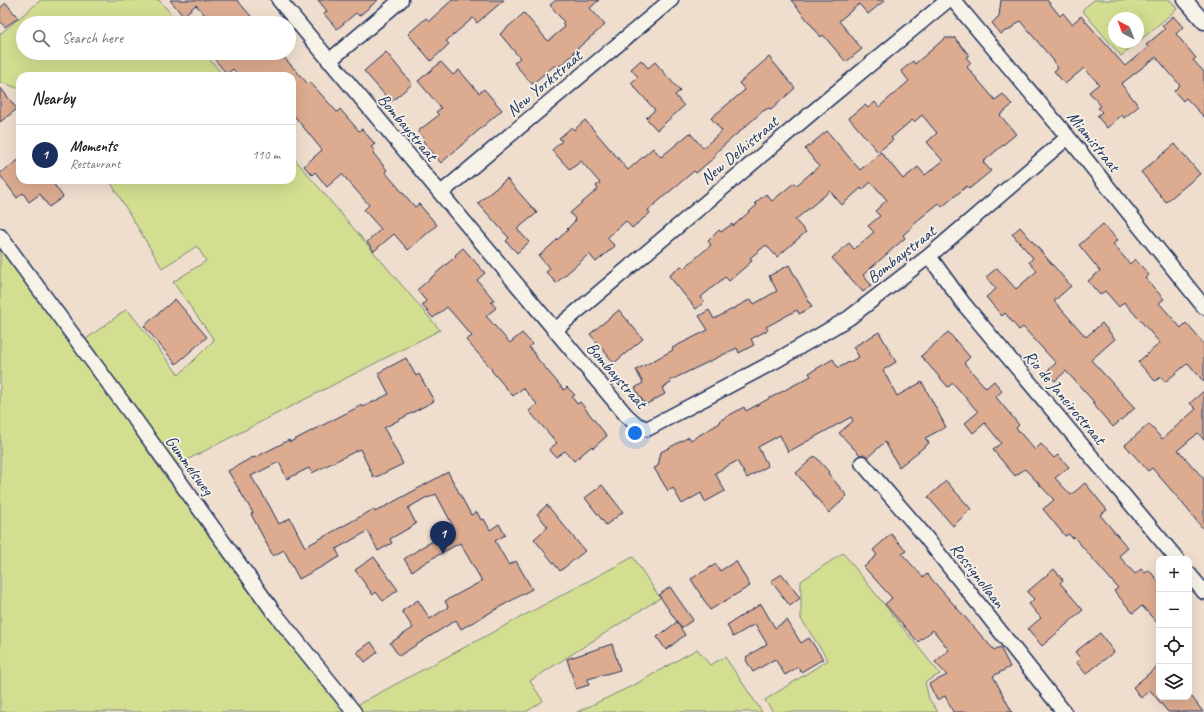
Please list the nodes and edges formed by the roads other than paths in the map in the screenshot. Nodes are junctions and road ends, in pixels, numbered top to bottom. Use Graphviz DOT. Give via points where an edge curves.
graph roads {
  1 [pos="279,0"];
  2 [pos="401,0"];
  3 [pos="671,0"];
  4 [pos="948,0"];
  5 [pos="953,0"];
  6 [pos="1185,0"];
  7 [pos="292,16"];
  8 [pos="296,21"];
  9 [pos="1204,22"];
  10 [pos="329,61"];
  11 [pos="1068,137"];
  12 [pos="441,193"];
  13 [pos="0,236"];
  14 [pos="929,256"];
  15 [pos="1204,307"];
  16 [pos="555,330"];
  17 [pos="862,463"];
  18 [pos="1174,556"];
  19 [pos="1192,578"];
  20 [pos="1204,592"];
  21 [pos="354,712"];
  22 [pos="1064,712"];
  1 -- 7 [label="street, Bombaystraat"];
  2 -- 10 [label="street"];
  3 -- 12 [label="street, New Yorkstraat"];
  4 -- 16 [label="street, New Delhistraat"];
  5 -- 11 [label="street, Miamistraat"];
  6 -- 9 [label="street"];
  8 -- 10 [label="street, Bombaystraat"];
  10 -- 12 [label="street, Bombaystraat"];
  11 -- 14 [label="street, Bombaystraat"];
  11 -- 15 [label="street, Miamistraat"];
  12 -- 16 [label="street, Bombaystraat"];
  13 -- 21 [label="street, Gummelsweg" via="273,611"];
  14 -- 16 [label="street, Bombaystraat" via="849,318 779,359 647,429 637,425 626,415"];
  14 -- 18 [label="street, Rio de Janeirostraat" via="963,303"];
  17 -- 22 [label="street, Rossignollaan" via="920,530"];
  19 -- 20 [label="street"];
}
